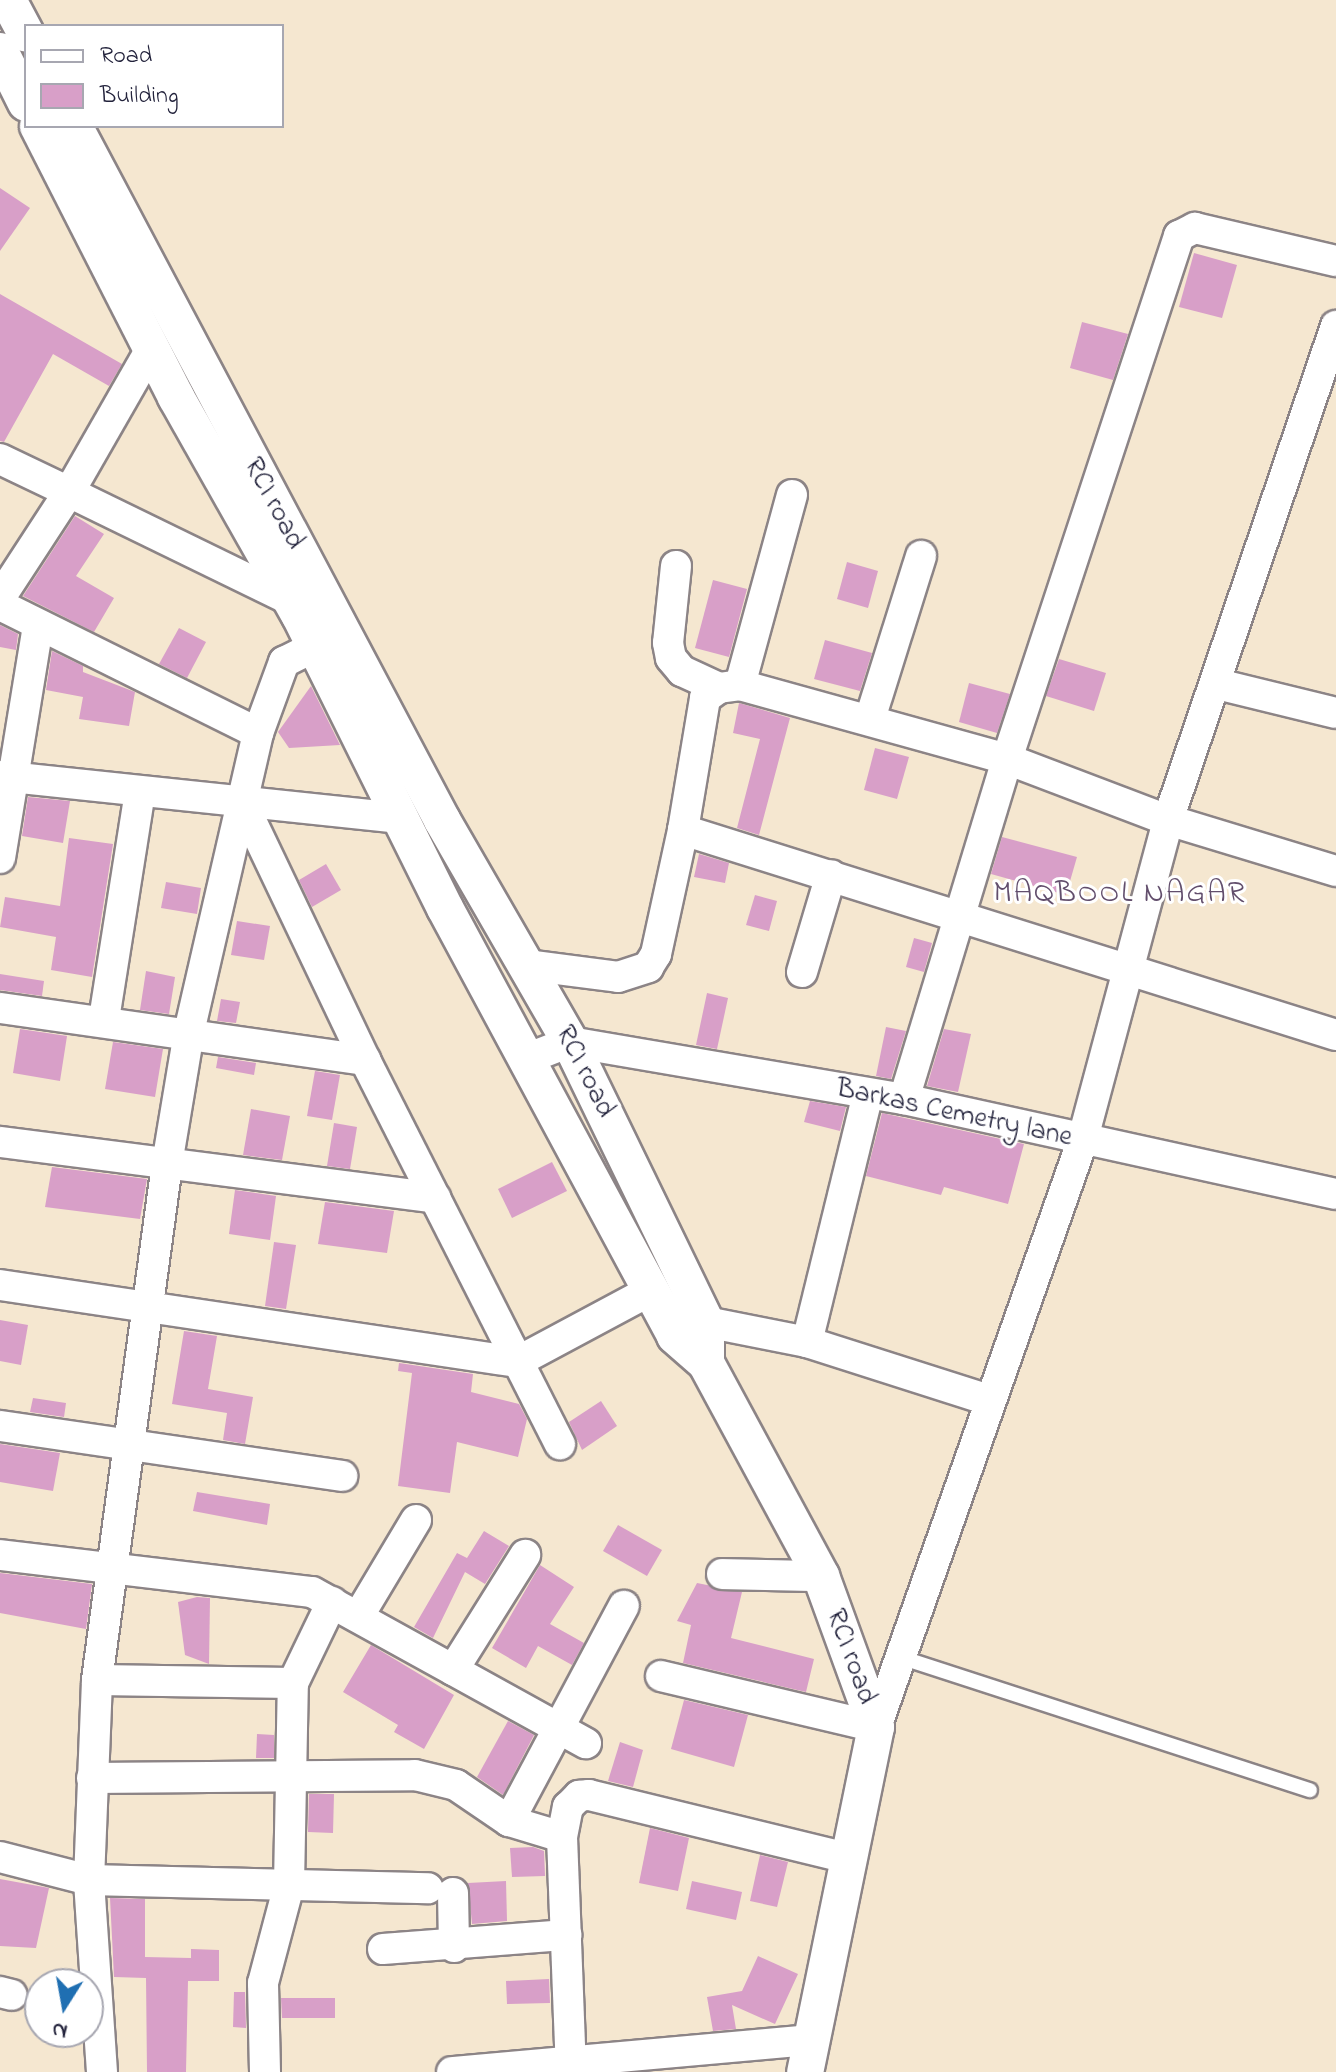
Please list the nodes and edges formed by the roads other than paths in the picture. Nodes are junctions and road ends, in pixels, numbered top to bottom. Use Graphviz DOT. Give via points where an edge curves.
graph roads {
  1 [pos="8,0"];
  2 [pos="24,30"];
  3 [pos="0,51"];
  4 [pos="24,99"];
  5 [pos="39,128"];
  6 [pos="75,128"];
  7 [pos="1336,261"];
  8 [pos="1336,326"];
  9 [pos="151,349"];
  10 [pos="0,459"];
  11 [pos="69,492"];
  12 [pos="792,495"];
  13 [pos="921,556"];
  14 [pos="676,566"];
  15 [pos="0,598"];
  16 [pos="292,601"];
  17 [pos="0,605"];
  18 [pos="38,626"];
  19 [pos="329,640"];
  20 [pos="1217,684"];
  21 [pos="729,687"];
  22 [pos="1336,713"];
  23 [pos="870,719"];
  24 [pos="258,733"];
  25 [pos="1007,759"];
  26 [pos="7,777"];
  27 [pos="140,792"];
  28 [pos="243,804"];
  29 [pos="400,818"];
  30 [pos="1168,820"];
  31 [pos="683,830"];
  32 [pos="0,858"];
  33 [pos="1336,871"];
  34 [pos="831,875"];
  35 [pos="963,914"];
  36 [pos="526,965"];
  37 [pos="1127,967"];
  38 [pos="802,972"];
  39 [pos="0,1008"];
  40 [pos="104,1019"];
  41 [pos="189,1032"];
  42 [pos="1336,1035"];
  43 [pos="570,1042"];
  44 [pos="526,1059"];
  45 [pos="365,1060"];
  46 [pos="868,1094"];
  47 [pos="904,1099"];
  48 [pos="0,1142"];
  49 [pos="1082,1142"];
  50 [pos="167,1164"];
  51 [pos="1336,1194"];
  52 [pos="435,1198"];
  53 [pos="0,1285"];
  54 [pos="651,1290"];
  55 [pos="148,1307"];
  56 [pos="690,1329"];
  57 [pos="807,1342"];
  58 [pos="517,1362"];
  59 [pos="989,1400"];
  60 [pos="0,1426"];
  61 [pos="128,1442"];
  62 [pos="560,1444"];
  63 [pos="342,1476"];
  64 [pos="416,1520"];
  65 [pos="0,1555"];
  66 [pos="525,1555"];
  67 [pos="115,1572"];
  68 [pos="722,1574"];
  69 [pos="821,1576"];
  70 [pos="332,1602"];
  71 [pos="624,1606"];
  72 [pos="358,1617"];
  73 [pos="899,1657"];
  74 [pos="453,1670"];
  75 [pos="661,1676"];
  76 [pos="97,1680"];
  77 [pos="293,1683"];
  78 [pos="876,1727"];
  79 [pos="574,1736"];
  80 [pos="92,1778"];
  81 [pos="292,1778"];
  82 [pos="1310,1790"];
  83 [pos="509,1821"];
  84 [pos="562,1837"];
  85 [pos="0,1857"];
  86 [pos="847,1858"];
  87 [pos="89,1880"];
  88 [pos="289,1885"];
  89 [pos="566,1935"];
  90 [pos="454,1947"];
  91 [pos="383,1949"];
  92 [pos="808,2056"];
  93 [pos="571,2068"];
  94 [pos="102,2072"];
  95 [pos="265,2072"];
  96 [pos="452,2072"];
  1 -- 2 [label="street"];
  3 -- 4 [label="street"];
  5 -- 9 [label="street"];
  6 -- 19 [label="street, RCI road"];
  7 -- 25 [label="street" via="1195,228 1179,236"];
  8 -- 20 [label="street"];
  9 -- 11 [label="street"];
  9 -- 16 [label="street"];
  10 -- 11 [label="street"];
  11 -- 15 [label="street"];
  11 -- 16 [label="street"];
  12 -- 21 [label="street"];
  13 -- 23 [label="street"];
  14 -- 21 [label="street" via="671,658 682,671"];
  16 -- 19 [label="street"];
  17 -- 18 [label="street"];
  18 -- 24 [label="street"];
  18 -- 26 [label="street"];
  19 -- 24 [label="street" via="284,662"];
  19 -- 29 [label="street"];
  19 -- 36 [label="street, RCI road"];
  20 -- 22 [label="street"];
  20 -- 30 [label="street"];
  21 -- 23 [label="street"];
  21 -- 31 [label="street" via="705,698"];
  23 -- 25 [label="street"];
  24 -- 28 [label="street"];
  25 -- 30 [label="street"];
  25 -- 35 [label="street"];
  26 -- 27 [label="street"];
  26 -- 32 [label="street"];
  27 -- 28 [label="street"];
  27 -- 40 [label="street"];
  28 -- 29 [label="street"];
  28 -- 41 [label="street"];
  28 -- 45 [label="street"];
  29 -- 44 [label="street"];
  30 -- 33 [label="street"];
  30 -- 37 [label="street"];
  31 -- 34 [label="street"];
  31 -- 36 [label="street" via="656,954 648,967 618,977"];
  34 -- 35 [label="street"];
  34 -- 38 [label="street"];
  35 -- 37 [label="street"];
  35 -- 47 [label="street"];
  36 -- 43 [label="street, RCI road"];
  37 -- 42 [label="street"];
  37 -- 49 [label="street"];
  39 -- 40 [label="street"];
  40 -- 41 [label="street"];
  41 -- 45 [label="street"];
  41 -- 50 [label="street"];
  43 -- 44 [label="street"];
  43 -- 46 [label="street, Barkas Cemetry lane"];
  43 -- 56 [label="street, RCI road"];
  44 -- 54 [label="street"];
  45 -- 52 [label="street"];
  46 -- 47 [label="street, Barkas Cemetry lane"];
  46 -- 57 [label="street"];
  47 -- 49 [label="street, Barkas Cemetry lane"];
  48 -- 50 [label="street"];
  49 -- 51 [label="street, Barkas Cemetry lane"];
  49 -- 59 [label="street"];
  50 -- 52 [label="street"];
  50 -- 55 [label="street"];
  52 -- 58 [label="street"];
  53 -- 55 [label="street"];
  54 -- 56 [label="street"];
  54 -- 58 [label="street"];
  55 -- 58 [label="street"];
  55 -- 61 [label="street"];
  56 -- 57 [label="street"];
  56 -- 69 [label="street, RCI road"];
  57 -- 59 [label="street"];
  58 -- 62 [label="street"];
  59 -- 73 [label="street"];
  60 -- 61 [label="street"];
  61 -- 63 [label="street"];
  61 -- 67 [label="street"];
  64 -- 72 [label="street"];
  65 -- 67 [label="street"];
  66 -- 74 [label="street"];
  67 -- 70 [label="street" via="312,1592"];
  67 -- 76 [label="street"];
  68 -- 69 [label="street"];
  69 -- 78 [label="street, RCI road"];
  70 -- 72 [label="street"];
  70 -- 77 [label="street"];
  71 -- 79 [label="street"];
  72 -- 74 [label="street"];
  73 -- 78 [label="street"];
  73 -- 82 [label="lane"];
  74 -- 79 [label="street"];
  75 -- 78 [label="street"];
  76 -- 77 [label="street"];
  76 -- 80 [label="street"];
  77 -- 81 [label="street"];
  78 -- 86 [label="street, RCI road"];
  79 -- 83 [label="street"];
  80 -- 81 [label="street"];
  80 -- 87 [label="street"];
  81 -- 83 [label="street" via="437,1779"];
  81 -- 88 [label="street"];
  83 -- 84 [label="street"];
  84 -- 86 [label="street" via="568,1807 579,1796 589,1795"];
  84 -- 89 [label="street"];
  85 -- 87 [label="street"];
  86 -- 92 [label="street, RCI road"];
  87 -- 88 [label="street"];
  87 -- 94 [label="street"];
  88 -- 90 [label="street" via="440,1891"];
  88 -- 95 [label="street" via="263,1983"];
  89 -- 90 [label="street"];
  89 -- 93 [label="street"];
  90 -- 91 [label="street"];
  92 -- 93 [label="street"];
  93 -- 96 [label="street"];
}
